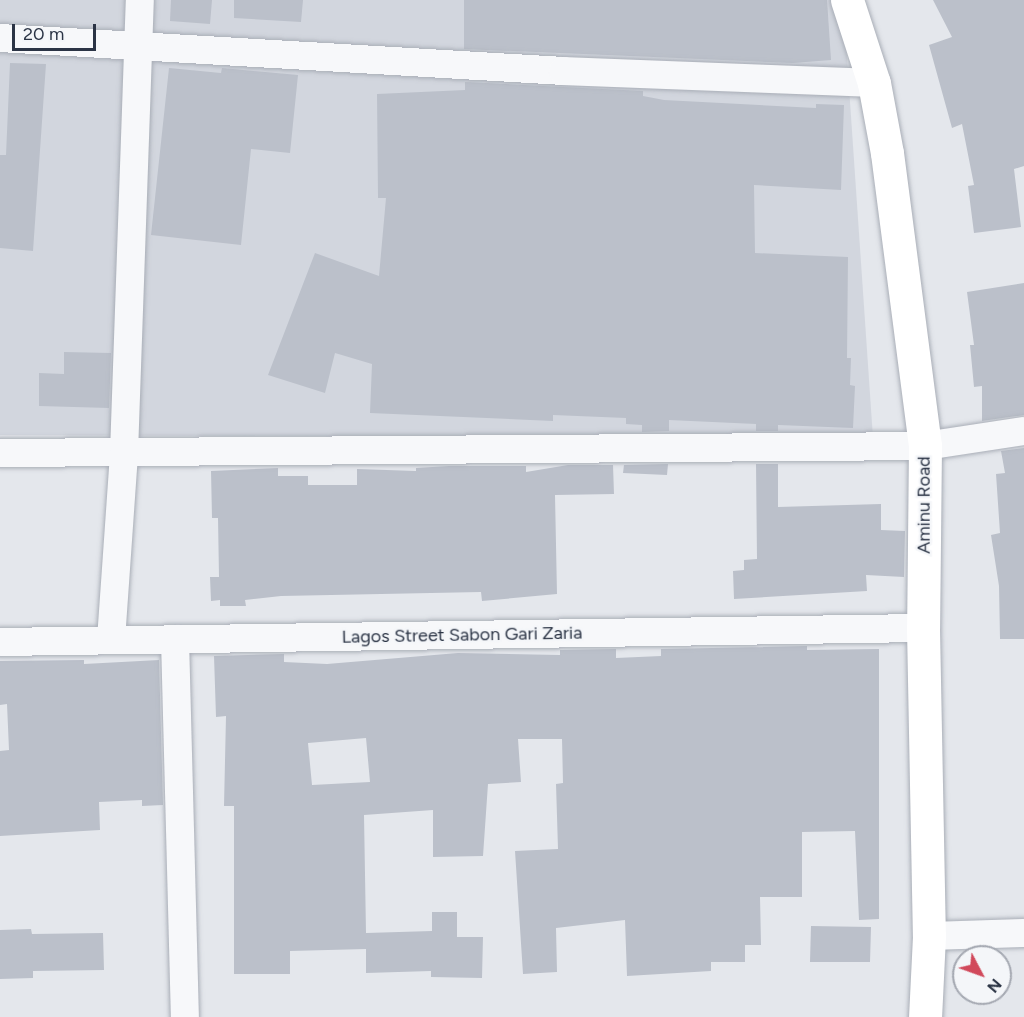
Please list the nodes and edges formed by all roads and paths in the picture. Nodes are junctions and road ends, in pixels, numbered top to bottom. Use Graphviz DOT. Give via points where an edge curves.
graph roads {
  1 [pos="140,0"];
  2 [pos="847,0"];
  3 [pos="0,38"];
  4 [pos="136,45"];
  5 [pos="874,83"];
  6 [pos="1024,431"];
  7 [pos="925,446"];
  8 [pos="0,453"];
  9 [pos="124,453"];
  10 [pos="923,628"];
  11 [pos="175,639"];
  12 [pos="111,640"];
  13 [pos="0,642"];
  14 [pos="1024,933"];
  15 [pos="929,936"];
  16 [pos="185,1017"];
  17 [pos="925,1017"];
  1 -- 4 [label="street"];
  2 -- 5 [label="street, Aminu Road"];
  3 -- 4 [label="street"];
  4 -- 5 [label="street" via="551,70"];
  4 -- 9 [label="street"];
  5 -- 7 [label="street, Aminu Road"];
  6 -- 7 [label="street"];
  7 -- 9 [label="street"];
  7 -- 10 [label="street, Aminu Road"];
  8 -- 9 [label="street"];
  9 -- 12 [label="street"];
  10 -- 11 [label="street, Lagos Street Sabon Gari Zaria"];
  10 -- 15 [label="street, Aminu Road"];
  11 -- 12 [label="street, Lagos Street Sabon Gari Zaria"];
  11 -- 16 [label="street"];
  12 -- 13 [label="street, Lagos Street Sabon Gari Zaria"];
  14 -- 15 [label="street"];
  15 -- 17 [label="street, Aminu Road"];
}
